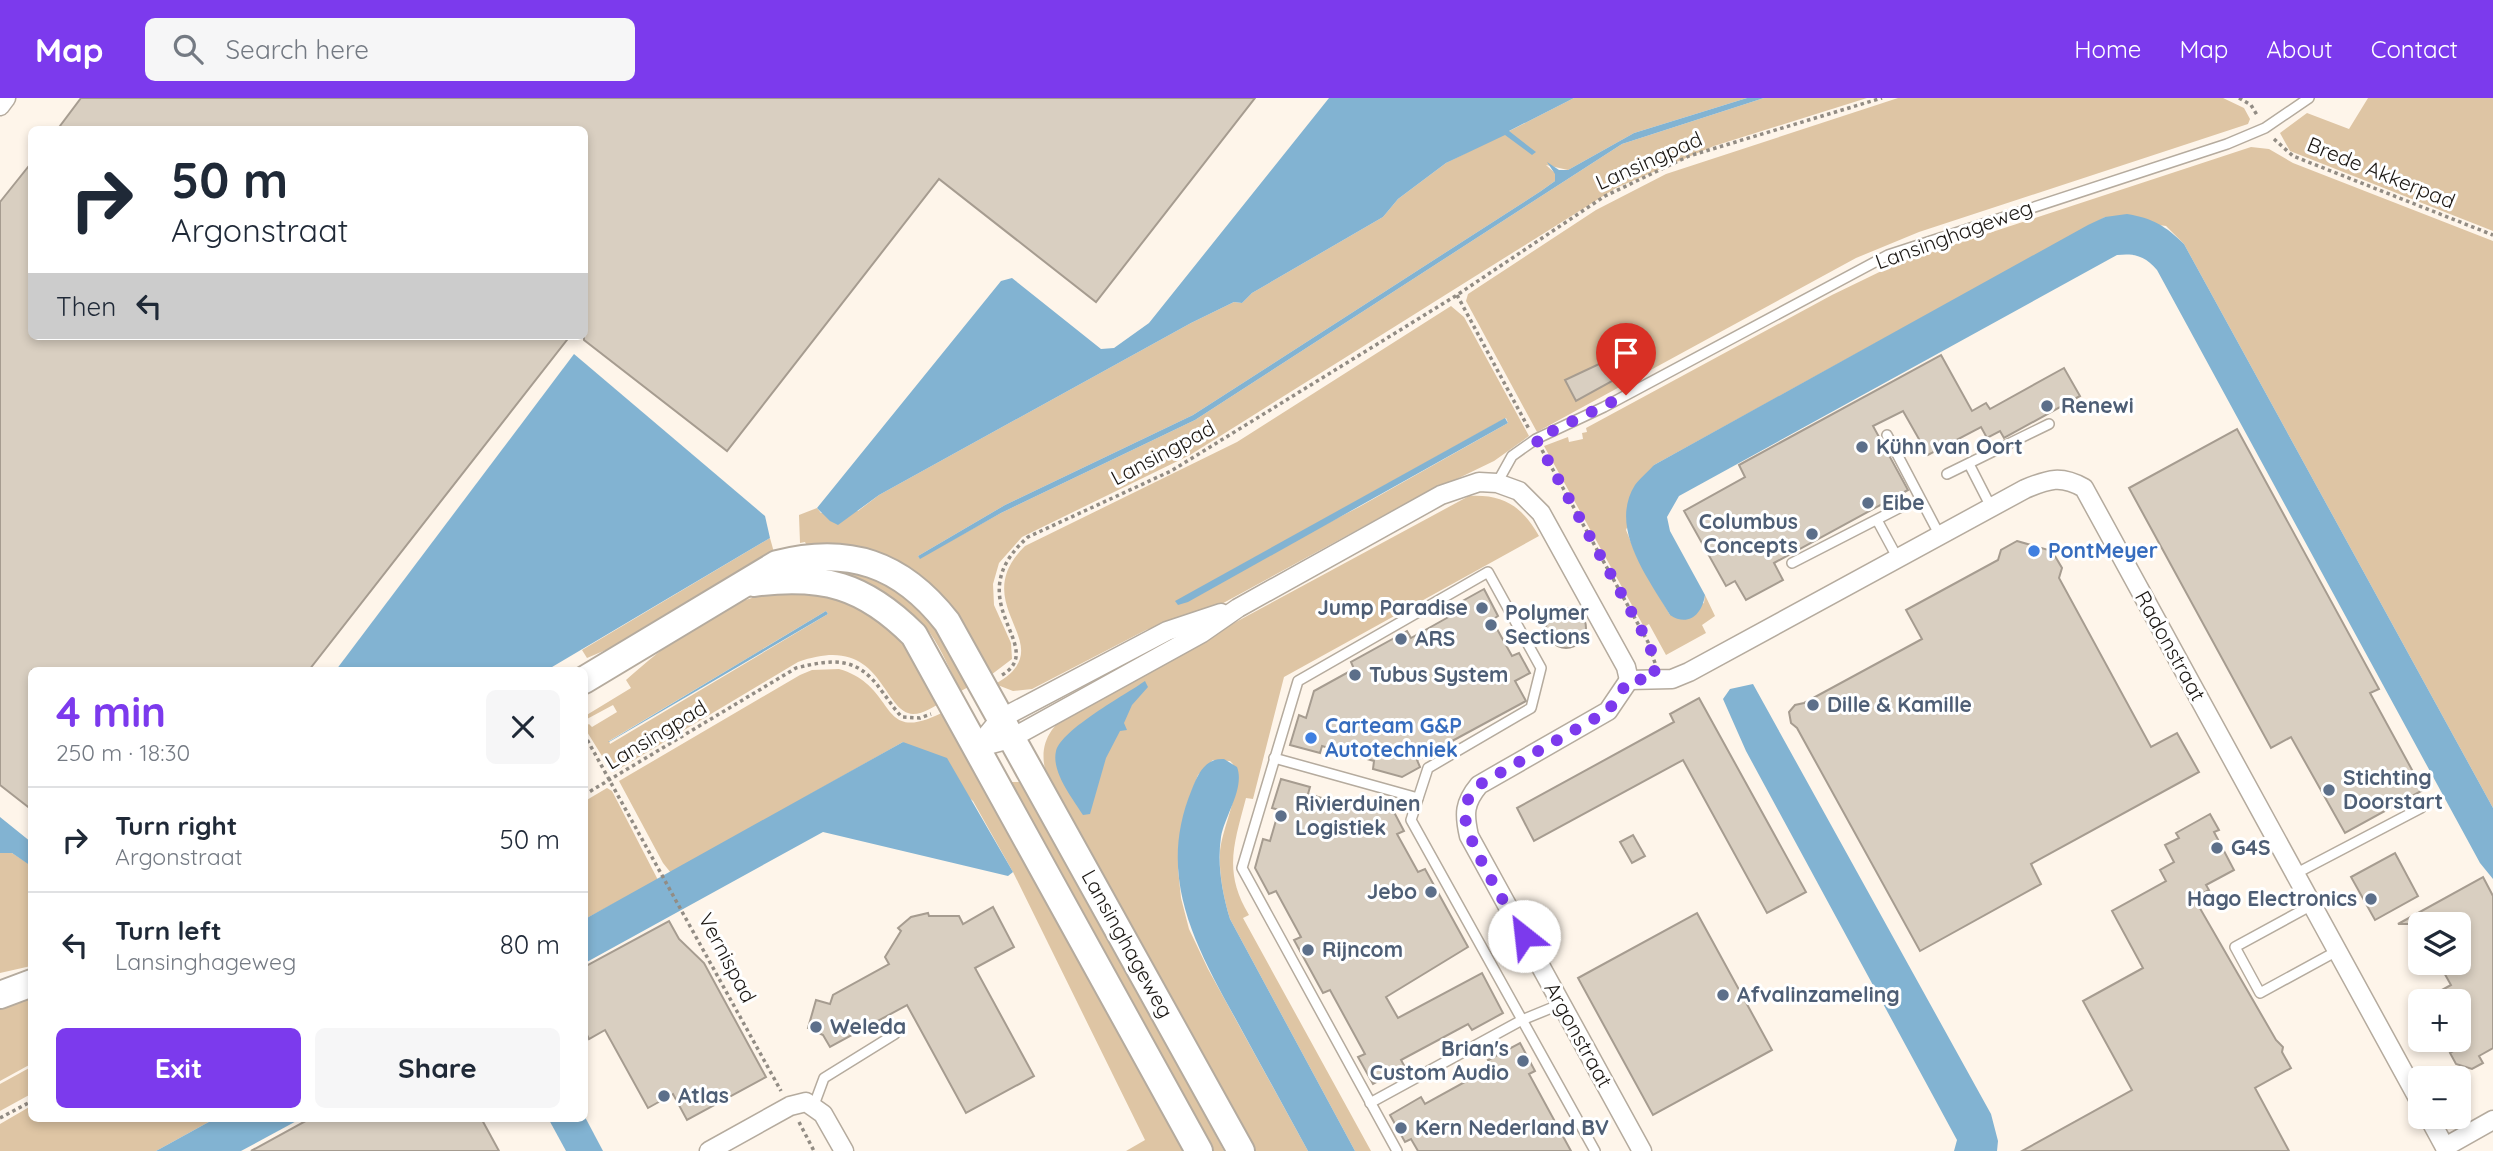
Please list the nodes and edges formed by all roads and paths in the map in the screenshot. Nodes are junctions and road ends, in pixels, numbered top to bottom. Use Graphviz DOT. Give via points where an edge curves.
graph roads {
  1 [pos="6,98"];
  2 [pos="1882,98"];
  3 [pos="2239,98"];
  4 [pos="2309,98"];
  5 [pos="0,106"];
  6 [pos="2265,128"];
  7 [pos="2493,235"];
  8 [pos="1457,295"];
  9 [pos="2049,424"];
  10 [pos="1887,435"];
  11 [pos="1536,439"];
  12 [pos="1969,464"];
  13 [pos="1947,474"];
  14 [pos="1497,483"];
  15 [pos="1905,505"];
  16 [pos="1991,507"];
  17 [pos="1877,520"];
  18 [pos="1939,534"];
  19 [pos="1897,557"];
  20 [pos="1791,562"];
  21 [pos="748,584"];
  22 [pos="588,678"];
  23 [pos="1654,679"];
  24 [pos="1629,680"];
  25 [pos="981,686"];
  26 [pos="954,702"];
  27 [pos="1005,729"];
  28 [pos="588,741"];
  29 [pos="976,748"];
  30 [pos="1274,758"];
  31 [pos="611,780"];
  32 [pos="588,793"];
  33 [pos="1418,798"];
  34 [pos="2421,808"];
  35 [pos="2295,874"];
  36 [pos="2312,905"];
  37 [pos="2337,951"];
  38 [pos="28,975"];
  39 [pos="0,977"];
  40 [pos="28,984"];
  41 [pos="0,995"];
  42 [pos="1561,1004"];
  43 [pos="1522,1020"];
  44 [pos="895,1034"];
  45 [pos="2408,1080"];
  46 [pos="28,1103"];
  47 [pos="1370,1103"];
  48 [pos="790,1106"];
  49 [pos="819,1110"];
  50 [pos="0,1118"];
  51 [pos="2493,1120"];
  52 [pos="2435,1129"];
  53 [pos="2446,1149"];
  54 [pos="709,1151"];
  55 [pos="814,1151"];
  56 [pos="844,1151"];
  57 [pos="1199,1151"];
  58 [pos="1241,1151"];
  59 [pos="1397,1151"];
  60 [pos="1595,1151"];
  61 [pos="1642,1151"];
  1 -- 5 [label="street"];
  2 -- 8 [label="path, Lansingpad" via="1689,156 1605,196"];
  3 -- 6 [label="path, Brede Akkerpad" via="2251,104"];
  4 -- 6 [label="lane, Lansinghageweg"];
  6 -- 7 [label="path, Brede Akkerpad" via="2293,156"];
  6 -- 11 [label="lane, Lansinghageweg" via="1888,255"];
  8 -- 11 [label="path"];
  8 -- 25 [label="path, Lansingpad" via="1171,471 1028,537 1004,563 997,589 1001,613 1017,642 1017,657 1009,671"];
  9 -- 12 [label="lane"];
  10 -- 18 [label="lane"];
  11 -- 14 [label="lane, Lansinghageweg" via="1512,456"];
  11 -- 23 [label="path" via="1648,642 1655,661"];
  12 -- 13 [label="lane"];
  12 -- 16 [label="lane"];
  14 -- 24 [label="street" via="1519,491 1541,513"];
  14 -- 27 [label="street" via="1465,485 1441,495 1238,608 1167,631"];
  15 -- 17 [label="lane"];
  16 -- 18 [label="street, Radonstraat"];
  16 -- 35 [label="street, Radonstraat" via="2054,478 2067,478 2084,488"];
  17 -- 19 [label="lane"];
  17 -- 20 [label="lane"];
  18 -- 19 [label="street, Radonstraat"];
  19 -- 23 [label="street, Radonstraat" via="1689,672 1672,679"];
  21 -- 22 [label="street, Lansinghageweg"];
  21 -- 25 [label="street, Lansinghageweg" via="776,564 805,557 831,555 868,562 912,585 932,602"];
  21 -- 26 [label="street, Lansinghageweg" via="807,580 860,592 891,612 914,635"];
  23 -- 24 [label="street, Radonstraat"];
  24 -- 42 [label="street, Argonstraat" via="1608,711 1479,785 1467,798 1464,815 1469,836"];
  25 -- 27 [label="street, Lansinghageweg"];
  26 -- 29 [label="street, Lansinghageweg"];
  26 -- 31 [label="path, Lansingpad" via="920,718 902,717 867,673 830,660 796,668"];
  27 -- 29 [label="street"];
  27 -- 58 [label="street, Lansinghageweg"];
  28 -- 31 [label="path, Vernispad"];
  29 -- 57 [label="street, Lansinghageweg"];
  30 -- 33 [label="lane"];
  30 -- 33 [label="lane" via="1298,681 1488,572 1541,668 1531,708 1428,768"];
  30 -- 47 [label="lane" via="1242,868"];
  31 -- 32 [label="path, Lansingpad"];
  31 -- 48 [label="path, Vernispad"];
  33 -- 43 [label="lane" via="1411,820"];
  34 -- 35 [label="lane"];
  35 -- 36 [label="street, Radonstraat"];
  36 -- 37 [label="street, Radonstraat"];
  36 -- 37 [label="lane" via="2235,947 2260,993"];
  37 -- 45 [label="street, Radonstraat"];
  38 -- 39 [label="street"];
  40 -- 41 [label="street"];
  42 -- 43 [label="lane"];
  42 -- 61 [label="street, Argonstraat"];
  43 -- 47 [label="lane"];
  43 -- 60 [label="lane"];
  44 -- 49 [label="lane" via="824,1078"];
  46 -- 50 [label="path"];
  47 -- 59 [label="lane"];
  48 -- 49 [label="street" via="806,1102"];
  48 -- 54 [label="street"];
  48 -- 55 [label="path, Vernispad"];
  49 -- 56 [label="street"];
  51 -- 53 [label="street"];
  52 -- 53 [label="street"];
}
